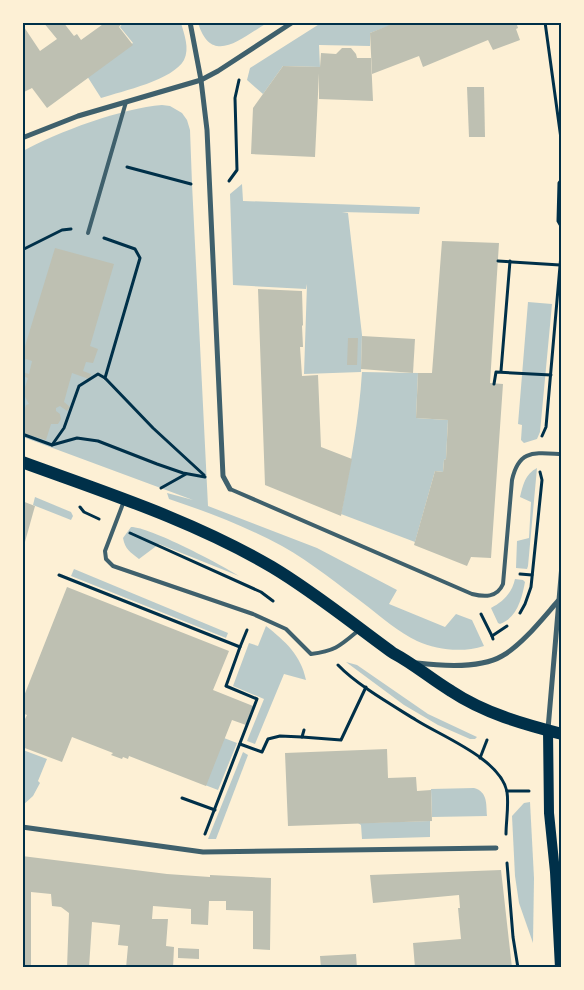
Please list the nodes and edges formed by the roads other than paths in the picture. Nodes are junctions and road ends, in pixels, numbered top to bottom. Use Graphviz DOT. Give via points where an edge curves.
graph roads {
  1 [pos="190,22"];
  2 [pos="293,22"];
  3 [pos="201,80"];
  4 [pos="126,102"];
  5 [pos="22,138"];
  6 [pos="88,233"];
  7 [pos="562,454"];
  8 [pos="22,462"];
  9 [pos="230,489"];
  10 [pos="125,499"];
  11 [pos="562,566"];
  12 [pos="558,601"];
  13 [pos="360,629"];
  14 [pos="410,663"];
  15 [pos="548,730"];
  16 [pos="562,734"];
  17 [pos="22,827"];
  18 [pos="496,848"];
  19 [pos="562,859"];
  20 [pos="555,872"];
  21 [pos="560,968"];
  1 -- 3 [label="street"];
  2 -- 3 [label="street"];
  3 -- 4 [label="street"];
  3 -- 9 [label="street" via="207,130 223,476"];
  4 -- 5 [label="street"];
  4 -- 6 [label="lane"];
  7 -- 9 [label="lane" via="541,453 523,458 517,464 512,480 503,584 499,591 487,597 472,594"];
  8 -- 10 [label="main road"];
  10 -- 13 [label="main road" via="271,566"];
  10 -- 13 [label="lane" via="105,551 113,566 253,614 286,629 311,654 339,647"];
  11 -- 12 [label="street"];
  12 -- 14 [label="street" via="531,632 502,656 484,662 448,666"];
  12 -- 15 [label="street"];
  13 -- 14 [label="main road"];
  14 -- 15 [label="main road" via="478,707"];
  15 -- 16 [label="main road"];
  15 -- 20 [label="main road"];
  17 -- 18 [label="street" via="203,852"];
  19 -- 20 [label="main road"];
  20 -- 21 [label="main road"];
}
